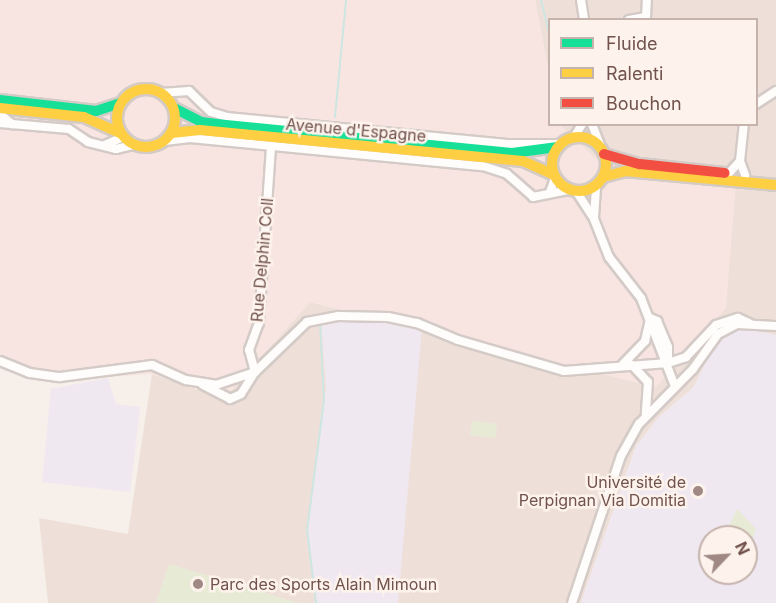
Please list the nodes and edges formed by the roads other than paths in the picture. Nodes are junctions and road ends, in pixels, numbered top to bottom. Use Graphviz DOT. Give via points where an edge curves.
graph roads {
  1 [pos="581,0"];
  2 [pos="647,0"];
  3 [pos="584,18"];
  4 [pos="640,18"];
  5 [pos="776,91"];
  6 [pos="161,93"];
  7 [pos="0,100"];
  8 [pos="120,103"];
  9 [pos="758,103"];
  10 [pos="0,108"];
  11 [pos="174,108"];
  12 [pos="0,114"];
  13 [pos="0,123"];
  14 [pos="12,124"];
  15 [pos="581,126"];
  16 [pos="593,126"];
  17 [pos="744,126"];
  18 [pos="122,135"];
  19 [pos="168,137"];
  20 [pos="574,137"];
  21 [pos="134,145"];
  22 [pos="100,146"];
  23 [pos="271,146"];
  24 [pos="559,146"];
  25 [pos="602,151"];
  26 [pos="740,161"];
  27 [pos="729,173"];
  28 [pos="745,175"];
  29 [pos="555,176"];
  30 [pos="776,179"];
  31 [pos="600,182"];
  32 [pos="776,185"];
  33 [pos="573,190"];
  34 [pos="550,192"];
  35 [pos="594,219"];
  36 [pos="650,318"];
  37 [pos="748,323"];
  38 [pos="776,326"];
  39 [pos="0,361"];
  40 [pos="668,363"];
  41 [pos="627,364"];
  42 [pos="255,372"];
  43 [pos="674,384"];
  44 [pos="203,385"];
  45 [pos="646,415"];
  46 [pos="572,603"];
  1 -- 3 [label="street"];
  2 -- 4 [label="street" via="646,17"];
  5 -- 9 [label="street"];
  6 -- 8 [label="main road" via="138,90"];
  6 -- 11 [label="main road"];
  6 -- 24 [label="street, Avenue d'Espagne" via="189,91 211,112 227,117"];
  7 -- 8 [label="main road" via="96,111"];
  8 -- 18 [label="main road" via="116,117"];
  10 -- 18 [label="main road" via="84,117"];
  11 -- 19 [label="main road"];
  11 -- 24 [label="main road, Avenue d'Espagne" via="201,122 226,125 512,153"];
  12 -- 14 [label="street"];
  13 -- 14 [label="street"];
  14 -- 22 [label="street" via="69,129"];
  15 -- 20 [label="street"];
  16 -- 25 [label="street"];
  17 -- 26 [label="street"];
  18 -- 21 [label="main road"];
  18 -- 22 [label="street"];
  19 -- 21 [label="main road" via="152,147"];
  19 -- 23 [label="street, Avenue d'Espagne"];
  19 -- 29 [label="main road, Avenue d'Espagne" via="200,130 523,161"];
  20 -- 24 [label="main road"];
  20 -- 25 [label="main road" via="589,139"];
  21 -- 22 [label="street" via="116,149"];
  23 -- 34 [label="street, Avenue d'Espagne" via="483,166 507,174 533,197"];
  23 -- 42 [label="street, Rue Delphin Coll" via="259,323 249,350"];
  24 -- 29 [label="main road" via="552,161"];
  25 -- 27 [label="main road" via="640,164"];
  25 -- 31 [label="main road"];
  26 -- 27 [label="street"];
  26 -- 28 [label="street"];
  27 -- 28 [label="main road"];
  28 -- 30 [label="main road"];
  29 -- 33 [label="main road"];
  29 -- 34 [label="street"];
  31 -- 32 [label="main road" via="625,171"];
  31 -- 33 [label="main road"];
  31 -- 35 [label="street"];
  33 -- 34 [label="street, Avenue d'Espagne"];
  33 -- 35 [label="street"];
  35 -- 36 [label="street" via="609,257 641,298"];
  36 -- 40 [label="street" via="657,321 668,347"];
  36 -- 41 [label="street" via="645,341"];
  37 -- 38 [label="street"];
  37 -- 40 [label="street" via="738,318 716,326 686,357"];
  37 -- 43 [label="street" via="735,324 718,334 693,369"];
  39 -- 44 [label="street" via="30,373 60,377 152,365"];
  40 -- 41 [label="street"];
  40 -- 43 [label="street"];
  41 -- 42 [label="street" via="564,371 458,340 417,323 388,317 338,316 301,325"];
  41 -- 45 [label="street" via="648,382"];
  42 -- 44 [label="street" via="227,383"];
  42 -- 44 [label="street" via="241,394 230,399"];
  43 -- 45 [label="street"];
  45 -- 46 [label="street" via="621,456"];
}
